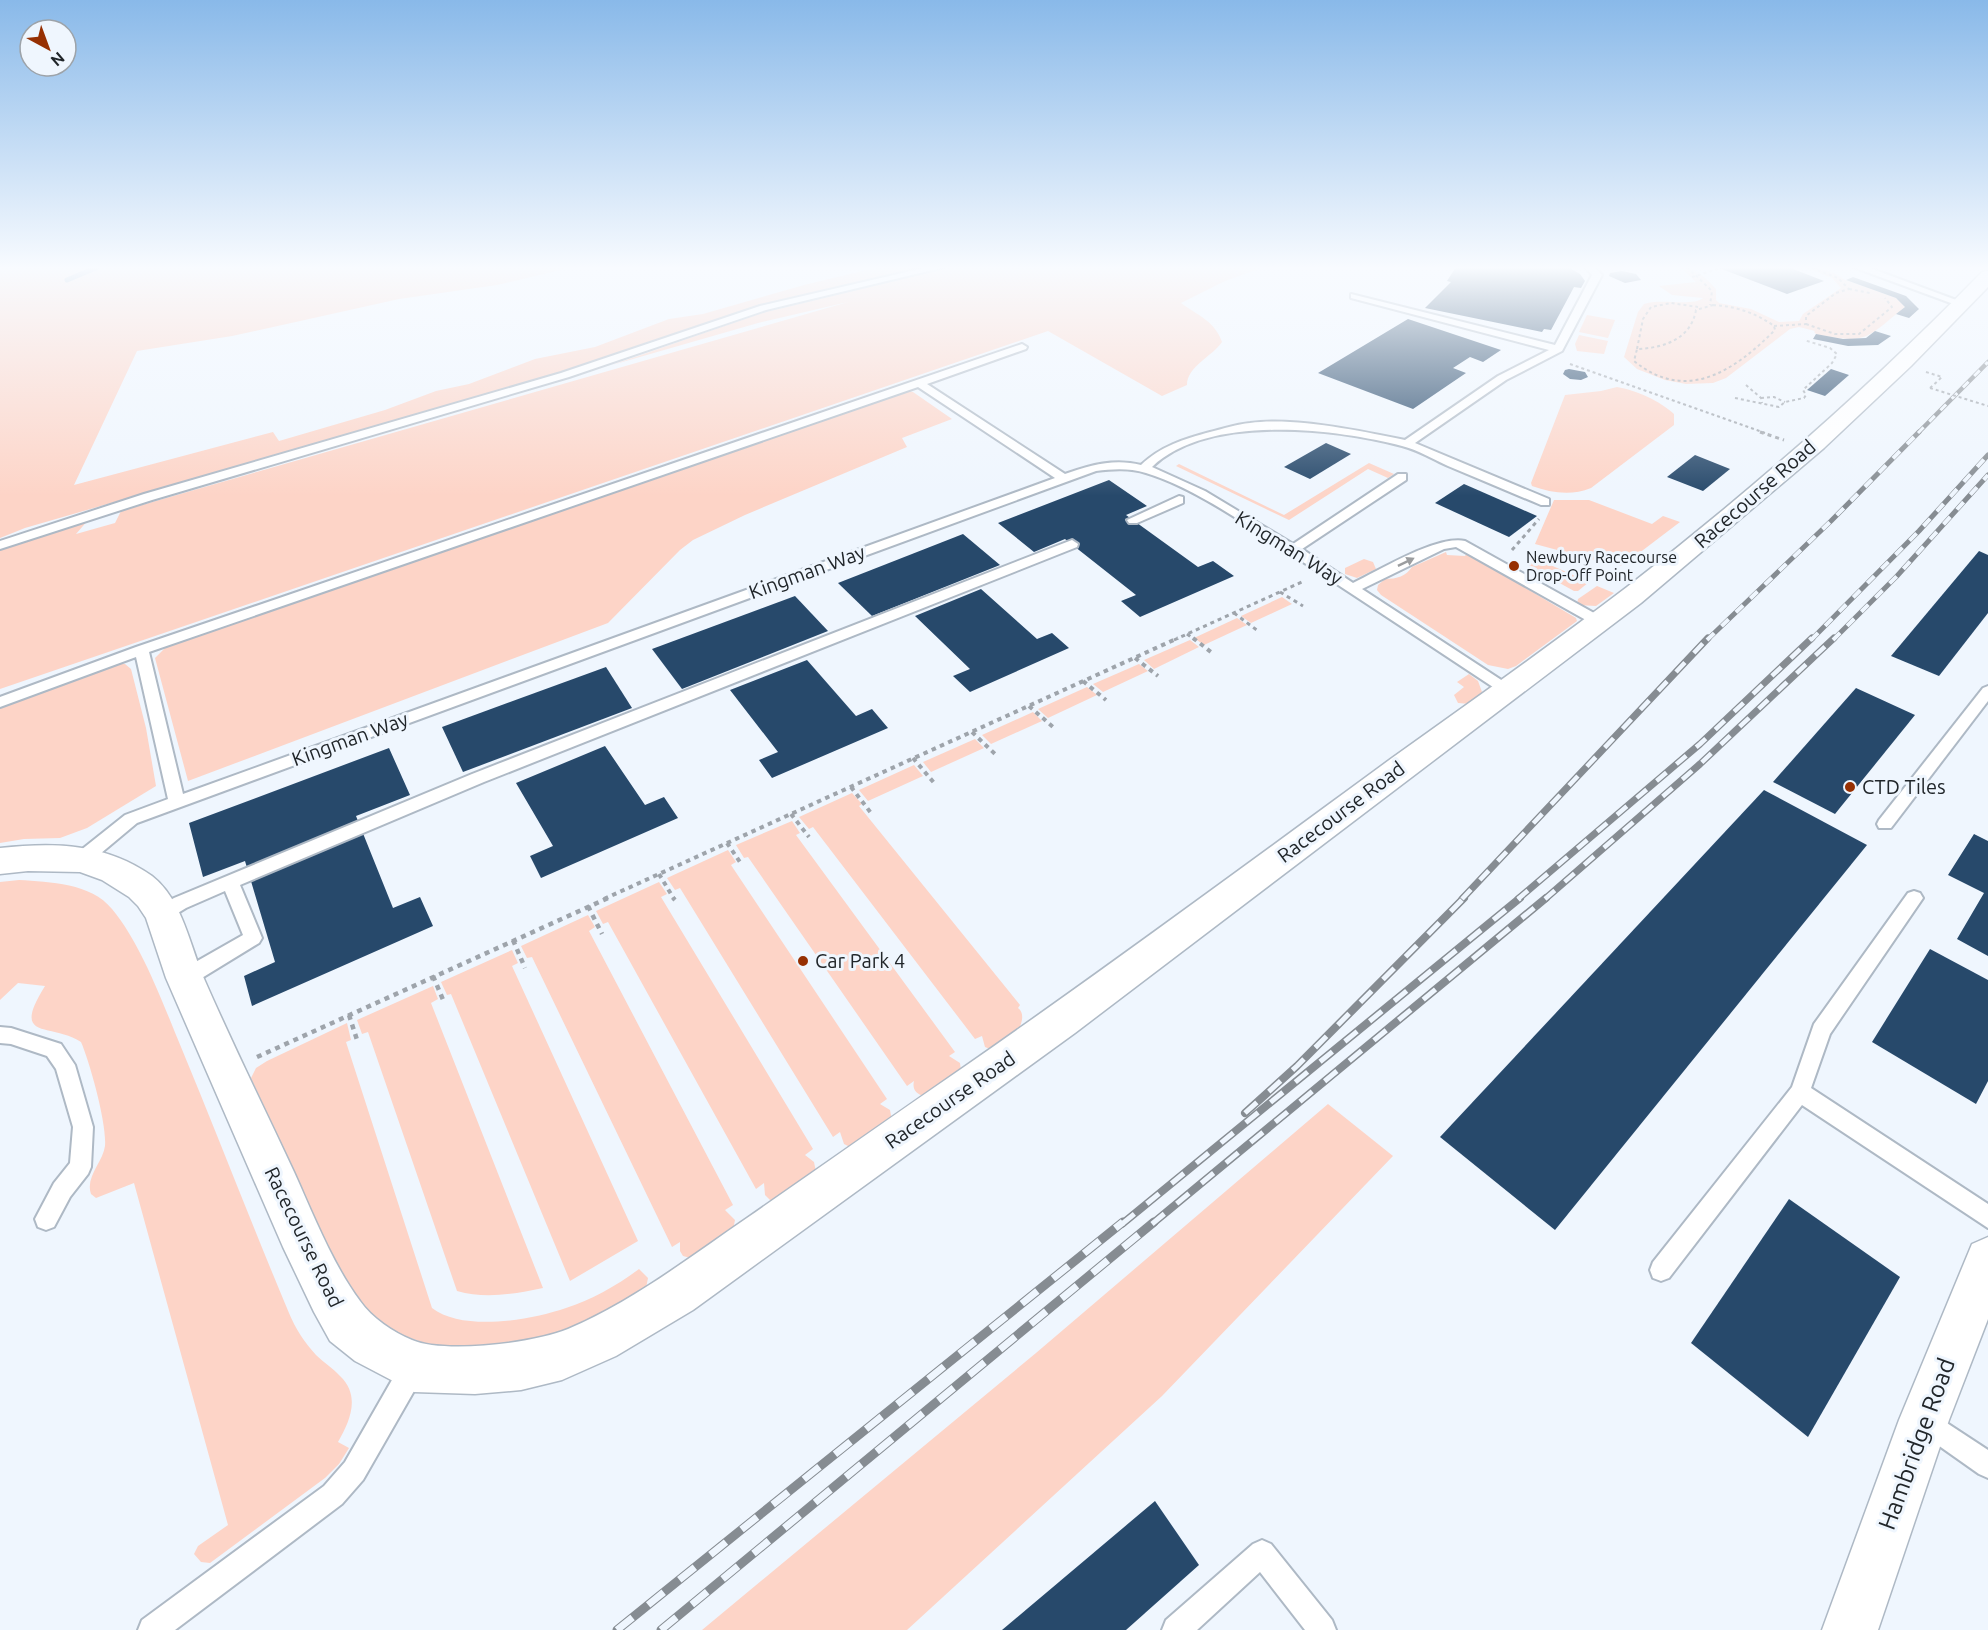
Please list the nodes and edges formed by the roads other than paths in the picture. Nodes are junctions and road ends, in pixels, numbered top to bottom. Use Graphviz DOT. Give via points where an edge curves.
graph roads {
  1 [pos="661,343"];
  2 [pos="1535,343"];
  3 [pos="1561,343"];
  4 [pos="1921,343"];
  5 [pos="1022,347"];
  6 [pos="1558,349"];
  7 [pos="919,383"];
  8 [pos="1407,444"];
  9 [pos="1143,468"];
  10 [pos="1402,477"];
  11 [pos="1063,478"];
  12 [pos="1186,494"];
  13 [pos="1545,502"];
  14 [pos="1133,520"];
  15 [pos="0,544"];
  16 [pos="1072,544"];
  17 [pos="1294,549"];
  18 [pos="1353,588"];
  19 [pos="1598,621"];
  20 [pos="141,650"];
  21 [pos="1508,690"];
  22 [pos="1988,691"];
  23 [pos="0,702"];
  24 [pos="177,803"];
  25 [pos="1885,824"];
  26 [pos="82,859"];
  27 [pos="0,861"];
  28 [pos="230,882"];
  29 [pos="1914,898"];
  30 [pos="162,914"];
  31 [pos="185,978"];
  32 [pos="0,1035"];
  33 [pos="1800,1092"];
  34 [pos="1988,1217"];
  35 [pos="46,1219"];
  36 [pos="1988,1260"];
  37 [pos="1661,1270"];
  38 [pos="414,1368"];
  39 [pos="1924,1420"];
  40 [pos="1988,1465"];
  41 [pos="152,1630"];
  42 [pos="1176,1630"];
  43 [pos="1322,1630"];
  44 [pos="1850,1630"];
  1 -- 15 [label="lane" via="576,372 148,496"];
  2 -- 6 [label="lane"];
  3 -- 6 [label="lane"];
  4 -- 19 [label="street, Racecourse Road" via="1830,430 1691,550"];
  5 -- 7 [label="lane"];
  6 -- 8 [label="lane" via="1502,378"];
  7 -- 11 [label="lane"];
  7 -- 20 [label="lane"];
  8 -- 9 [label="lane" via="1357,434 1251,426 1189,441 1158,455"];
  8 -- 13 [label="lane"];
  9 -- 11 [label="lane, Kingman Way" via="1094,468"];
  9 -- 12 [label="lane, Kingman Way" via="1163,475"];
  10 -- 17 [label="lane"];
  11 -- 24 [label="lane, Kingman Way"];
  12 -- 14 [label="lane"];
  12 -- 17 [label="lane, Kingman Way" via="1264,530"];
  16 -- 28 [label="lane" via="478,778"];
  17 -- 18 [label="lane, Kingman Way"];
  18 -- 19 [label="lane, one-way" via="1450,543 1465,545"];
  18 -- 21 [label="lane, Kingman Way"];
  19 -- 21 [label="street, Racecourse Road"];
  20 -- 23 [label="lane"];
  20 -- 24 [label="lane"];
  21 -- 38 [label="street, Racecourse Road" via="1061,1021 677,1294 599,1340 562,1356 521,1366 475,1370"];
  22 -- 25 [label="lane"];
  24 -- 26 [label="lane, Kingman Way" via="131,819"];
  26 -- 27 [label="street, Racecourse Road"];
  26 -- 30 [label="street, Racecourse Road" via="114,870 141,887"];
  28 -- 30 [label="lane"];
  28 -- 31 [label="lane" via="253,938"];
  29 -- 33 [label="lane" via="1821,1030"];
  30 -- 31 [label="street, Racecourse Road"];
  31 -- 38 [label="street, Racecourse Road" via="304,1242 341,1314 372,1344"];
  32 -- 35 [label="lane" via="54,1050 65,1065 83,1127 80,1167"];
  33 -- 34 [label="lane"];
  33 -- 37 [label="lane"];
  36 -- 39 [label="street, Hambridge Road"];
  38 -- 41 [label="lane" via="354,1471 333,1495"];
  39 -- 40 [label="lane"];
  39 -- 44 [label="street, Hambridge Road"];
  42 -- 43 [label="lane" via="1262,1553"];
}
